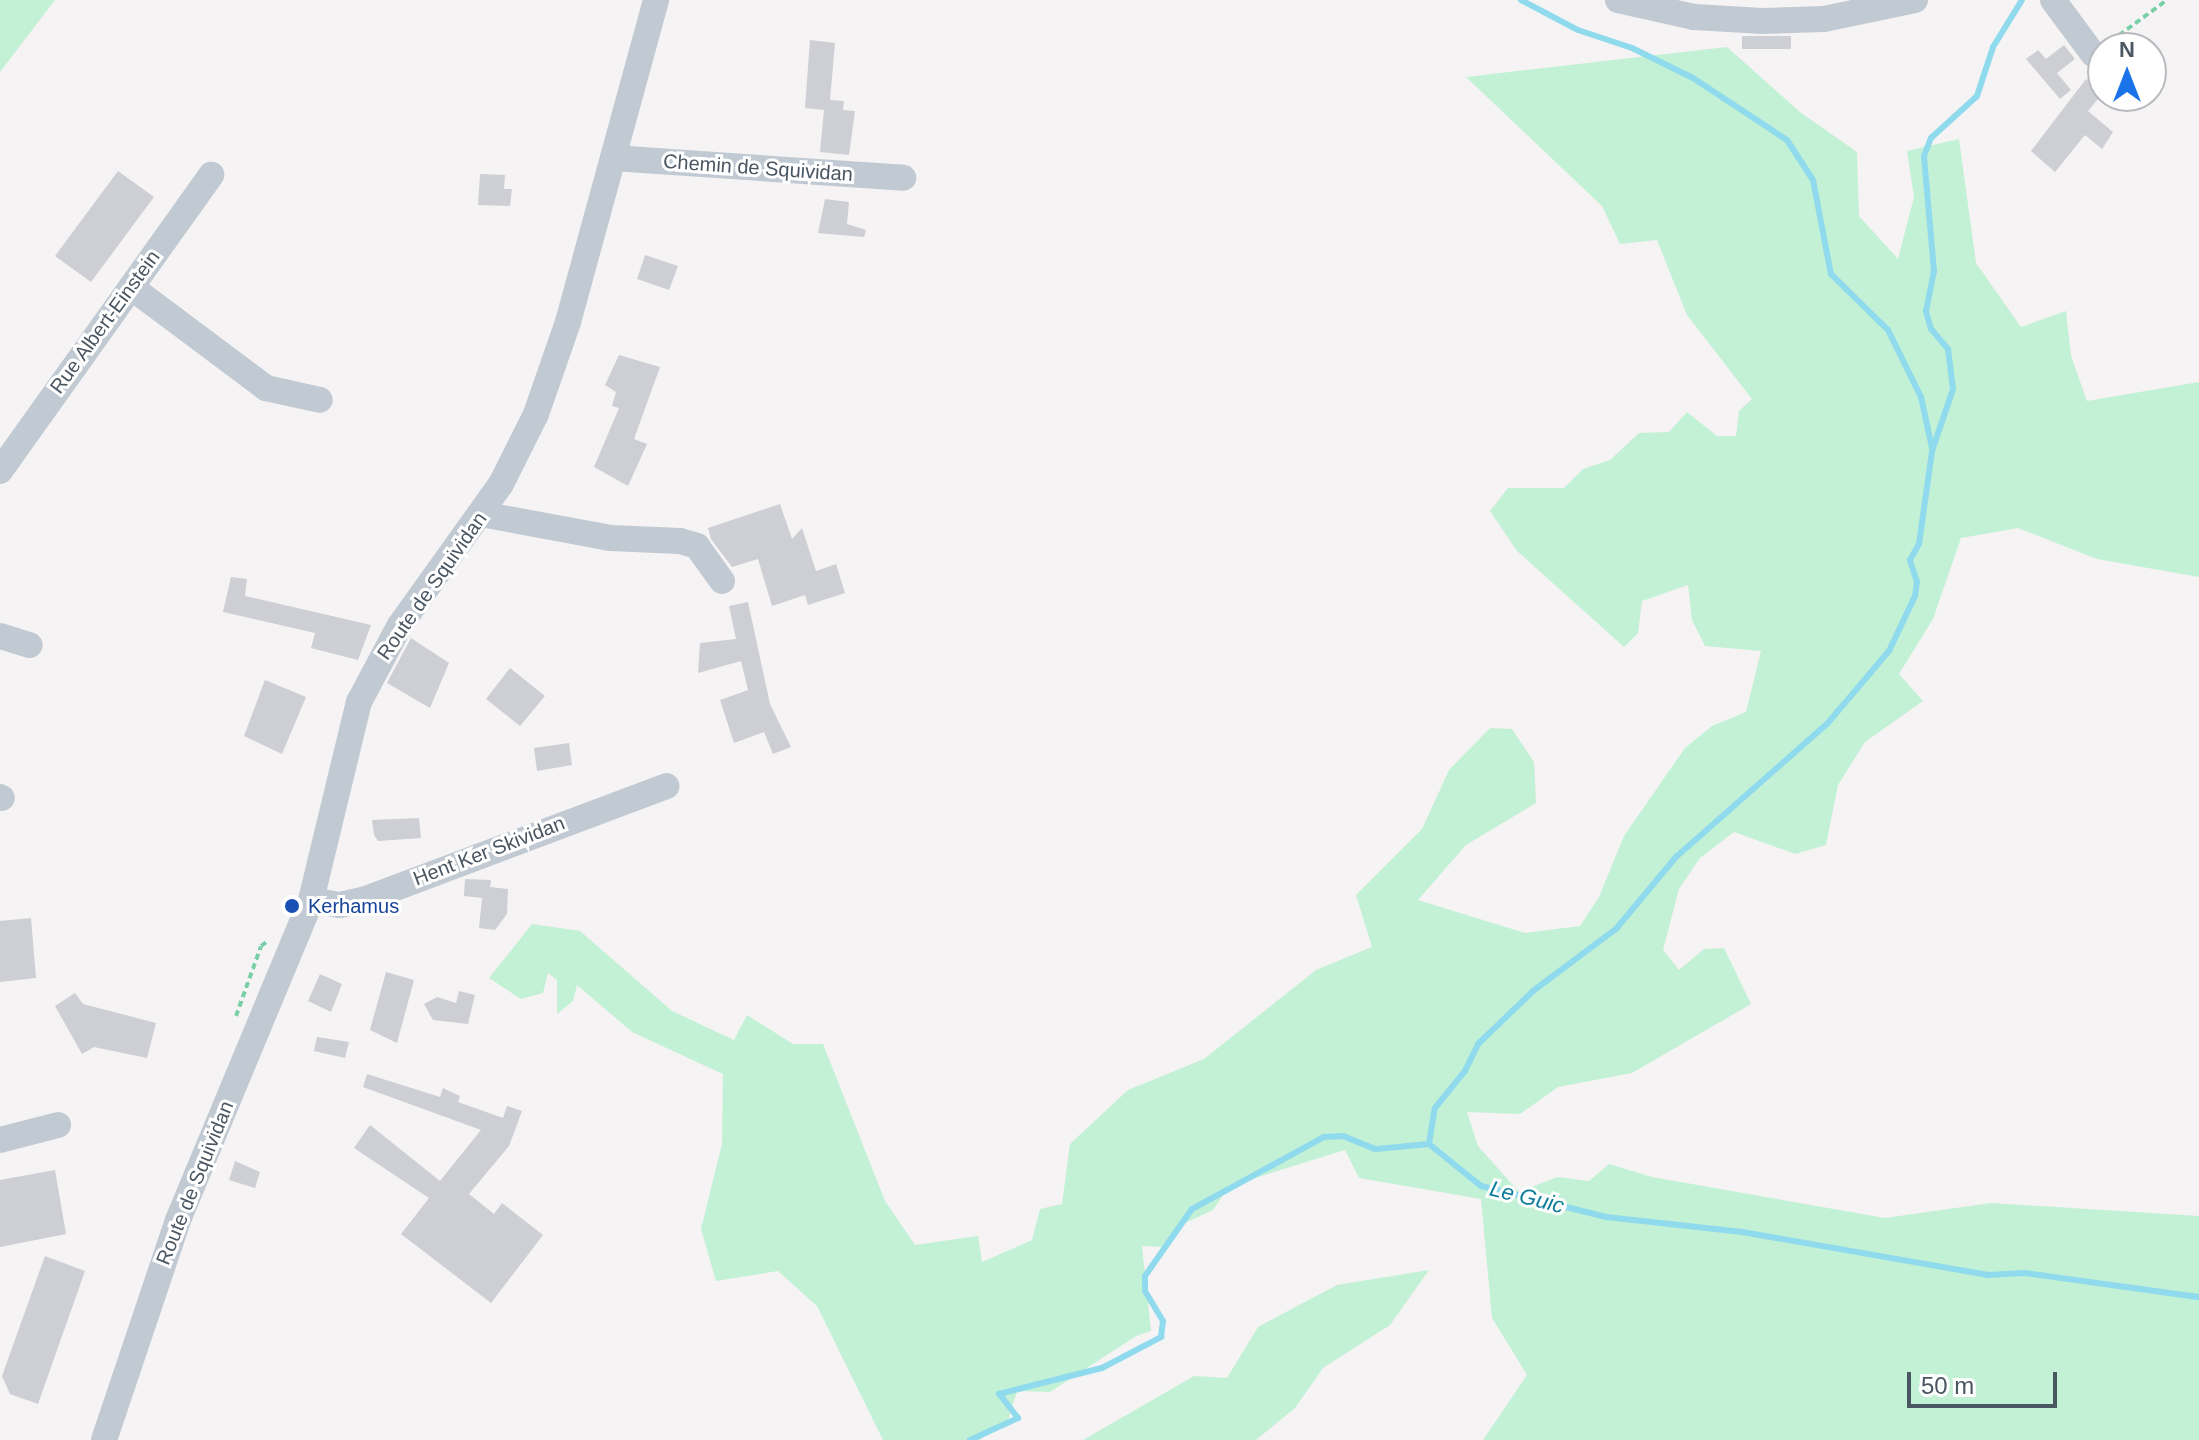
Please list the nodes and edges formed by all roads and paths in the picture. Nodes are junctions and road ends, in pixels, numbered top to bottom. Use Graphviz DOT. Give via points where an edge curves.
graph roads {
  1 [pos="656,0"];
  2 [pos="1618,0"];
  3 [pos="1915,0"];
  4 [pos="2053,0"];
  5 [pos="2167,0"];
  6 [pos="2123,32"];
  7 [pos="2087,46"];
  8 [pos="613,158"];
  9 [pos="211,175"];
  10 [pos="903,178"];
  11 [pos="131,287"];
  12 [pos="320,400"];
  13 [pos="0,471"];
  14 [pos="481,514"];
  15 [pos="722,581"];
  16 [pos="0,636"];
  17 [pos="30,645"];
  18 [pos="666,786"];
  19 [pos="311,900"];
  20 [pos="58,1125"];
  21 [pos="0,1140"];
  22 [pos="104,1440"];
  1 -- 8 [label="street, Route de Squividan"];
  2 -- 3 [label="street" via="1694,17 1763,21 1824,19"];
  4 -- 7 [label="street"];
  5 -- 6 [label="path"];
  8 -- 10 [label="street, Chemin de Squividan"];
  8 -- 14 [label="street, Route de Squividan" via="541,400 518,455"];
  9 -- 11 [label="street, Rue Albert-Einstein"];
  11 -- 12 [label="street" via="266,388"];
  11 -- 13 [label="street, Rue Albert-Einstein"];
  14 -- 15 [label="street" via="610,538 680,541 697,546"];
  14 -- 19 [label="street, Route de Squividan" via="400,625 359,702"];
  16 -- 17 [label="street"];
  18 -- 19 [label="street, Hent Ker Skividan" via="366,899 340,905"];
  19 -- 22 [label="street, Route de Squividan" via="178,1220"];
  20 -- 21 [label="street"];
}
